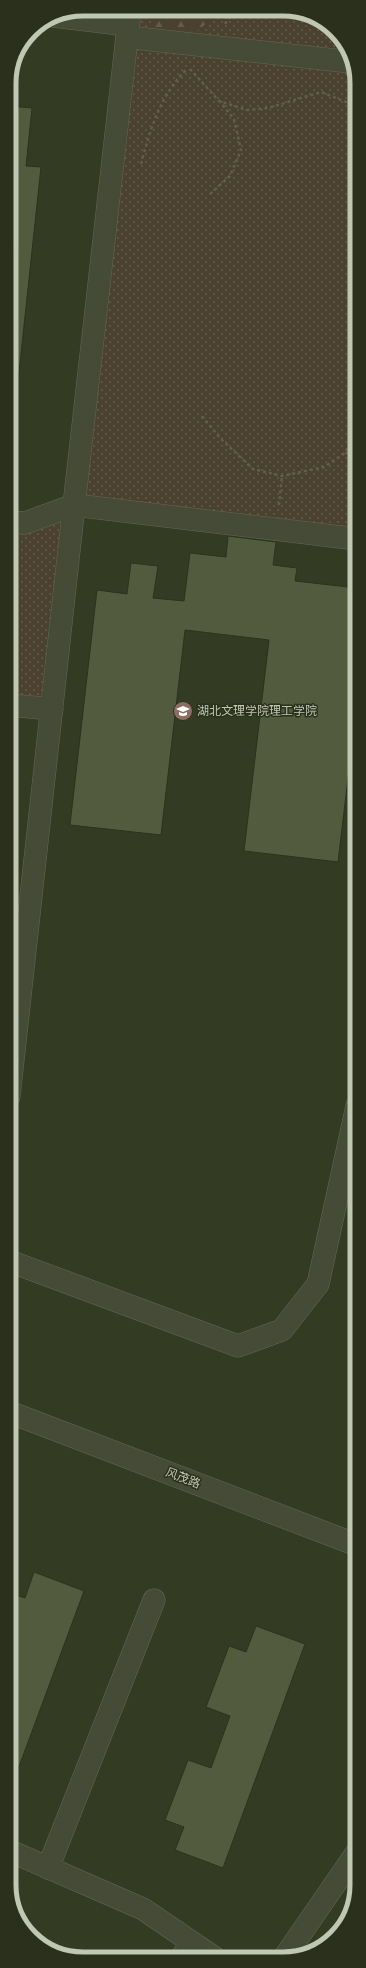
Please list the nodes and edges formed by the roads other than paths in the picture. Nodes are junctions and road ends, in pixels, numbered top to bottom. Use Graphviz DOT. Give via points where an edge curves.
graph roads {
  1 [pos="68,18"];
  2 [pos="128,24"];
  3 [pos="346,61"];
  4 [pos="74,505"];
  5 [pos="16,522"];
  6 [pos="350,538"];
  7 [pos="16,706"];
  8 [pos="52,709"];
  9 [pos="16,1033"];
  10 [pos="350,1138"];
  11 [pos="16,1264"];
  12 [pos="16,1414"];
  13 [pos="350,1542"];
  14 [pos="154,1600"];
  15 [pos="16,1854"];
  16 [pos="350,1862"];
  17 [pos="48,1868"];
  18 [pos="187,1950"];
  19 [pos="289,1951"];
  1 -- 2 [label="street"];
  2 -- 3 [label="street" via="210,46"];
  2 -- 4 [label="street"];
  4 -- 5 [label="street" via="25,523"];
  4 -- 6 [label="street"];
  4 -- 8 [label="street"];
  7 -- 8 [label="street"];
  8 -- 9 [label="street"];
  10 -- 11 [label="street" via="318,1284 282,1330 238,1346"];
  12 -- 13 [label="street, 风茂路"];
  14 -- 17 [label="street"];
  15 -- 17 [label="street"];
  16 -- 19 [label="street"];
  17 -- 18 [label="street" via="143,1909"];
}
